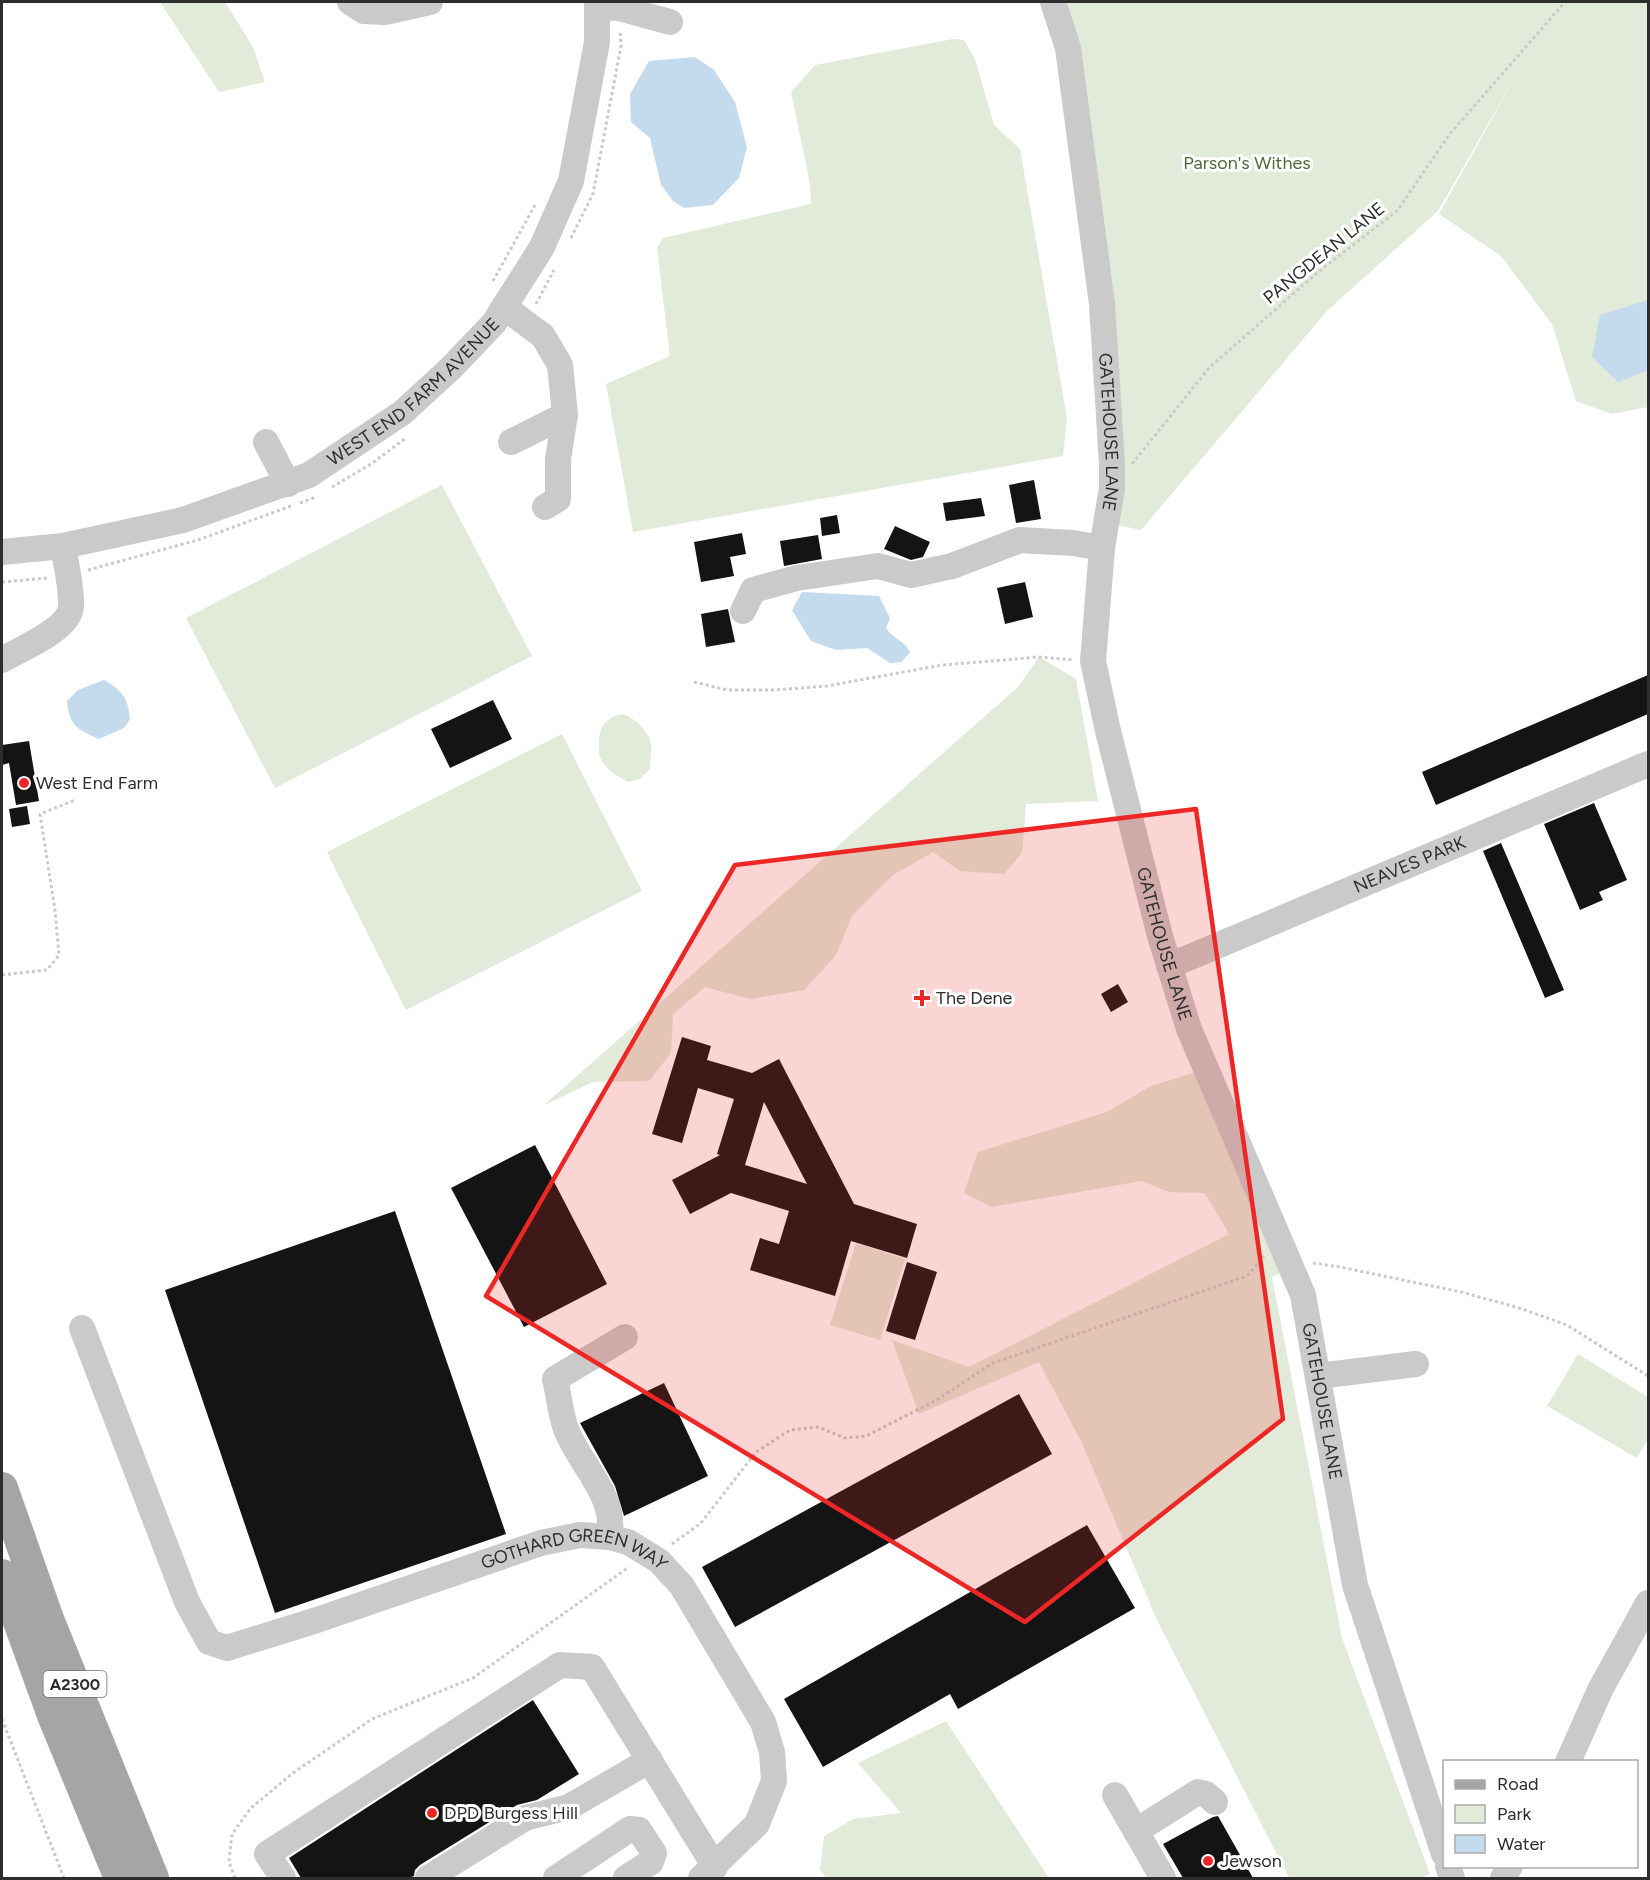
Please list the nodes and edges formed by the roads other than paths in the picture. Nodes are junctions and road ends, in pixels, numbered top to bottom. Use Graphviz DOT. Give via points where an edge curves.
graph roads {
  1 [pos="350,2"];
  2 [pos="430,2"];
  3 [pos="1053,2"];
  4 [pos="604,6"];
  5 [pos="670,22"];
  6 [pos="496,299"];
  7 [pos="565,415"];
  8 [pos="266,442"];
  9 [pos="511,442"];
  10 [pos="288,484"];
  11 [pos="545,507"];
  12 [pos="63,546"];
  13 [pos="1102,548"];
  14 [pos="2,552"];
  15 [pos="743,611"];
  16 [pos="2,660"];
  17 [pos="1648,764"];
  18 [pos="1169,966"];
  19 [pos="82,1328"];
  20 [pos="626,1337"];
  21 [pos="1416,1364"];
  22 [pos="1318,1376"];
  23 [pos="2,1488"];
  24 [pos="609,1537"];
  25 [pos="2,1575"];
  26 [pos="1648,1603"];
  27 [pos="650,1760"];
  28 [pos="1568,1760"];
  29 [pos="1115,1795"];
  30 [pos="1215,1802"];
  31 [pos="1136,1831"];
  32 [pos="1443,1851"];
  33 [pos="708,1873"];
  34 [pos="120,1878"];
  35 [pos="153,1878"];
  36 [pos="283,1878"];
  37 [pos="428,1878"];
  38 [pos="556,1878"];
  39 [pos="626,1878"];
  40 [pos="1163,1878"];
  1 -- 2 [label="street" via="364,11 385,12"];
  3 -- 13 [label="street, GATEHOUSE LANE" via="1068,48 1102,304 1112,464"];
  4 -- 5 [label="street"];
  4 -- 6 [label="street, WEST END FARM AVENUE" via="571,181 542,247"];
  6 -- 7 [label="street" via="543,336 560,365"];
  6 -- 10 [label="street, WEST END FARM AVENUE" via="494,323 402,413 309,475"];
  7 -- 9 [label="street"];
  7 -- 11 [label="street" via="558,459 558,499"];
  8 -- 10 [label="street"];
  10 -- 12 [label="street, WEST END FARM AVENUE" via="183,520"];
  12 -- 14 [label="street, WEST END FARM AVENUE"];
  12 -- 16 [label="street" via="71,609 59,628"];
  13 -- 15 [label="street" via="1020,540 952,566 911,575 878,566 797,578 753,590"];
  13 -- 18 [label="street, GATEHOUSE LANE" via="1093,661"];
  17 -- 18 [label="street, NEAVES PARK"];
  18 -- 22 [label="street, GATEHOUSE LANE" via="1189,1029 1303,1295"];
  19 -- 24 [label="street, GOTHARD GREEN WAY" via="187,1602 209,1642 227,1648 541,1543 580,1535"];
  20 -- 24 [label="street" via="555,1380 566,1427 607,1504 612,1524"];
  21 -- 22 [label="street"];
  22 -- 32 [label="street, GATEHOUSE LANE" via="1355,1585"];
  23 -- 35 [label="main road, A2300" via="48,1619"];
  24 -- 33 [label="street, GOTHARD GREEN WAY" via="628,1542 659,1561 682,1586 763,1722 772,1752 774,1781 757,1824"];
  25 -- 34 [label="main road, A2300" via="54,1718"];
  26 -- 28 [label="street" via="1600,1690"];
  27 -- 33 [label="street"];
  27 -- 36 [label="street" via="592,1667 560,1665 267,1854"];
  27 -- 37 [label="street" via="569,1807 525,1818"];
  29 -- 31 [label="street"];
  30 -- 31 [label="street" via="1198,1792"];
  31 -- 40 [label="street"];
  38 -- 39 [label="street" via="630,1829 639,1830 654,1853 651,1862"];
}
